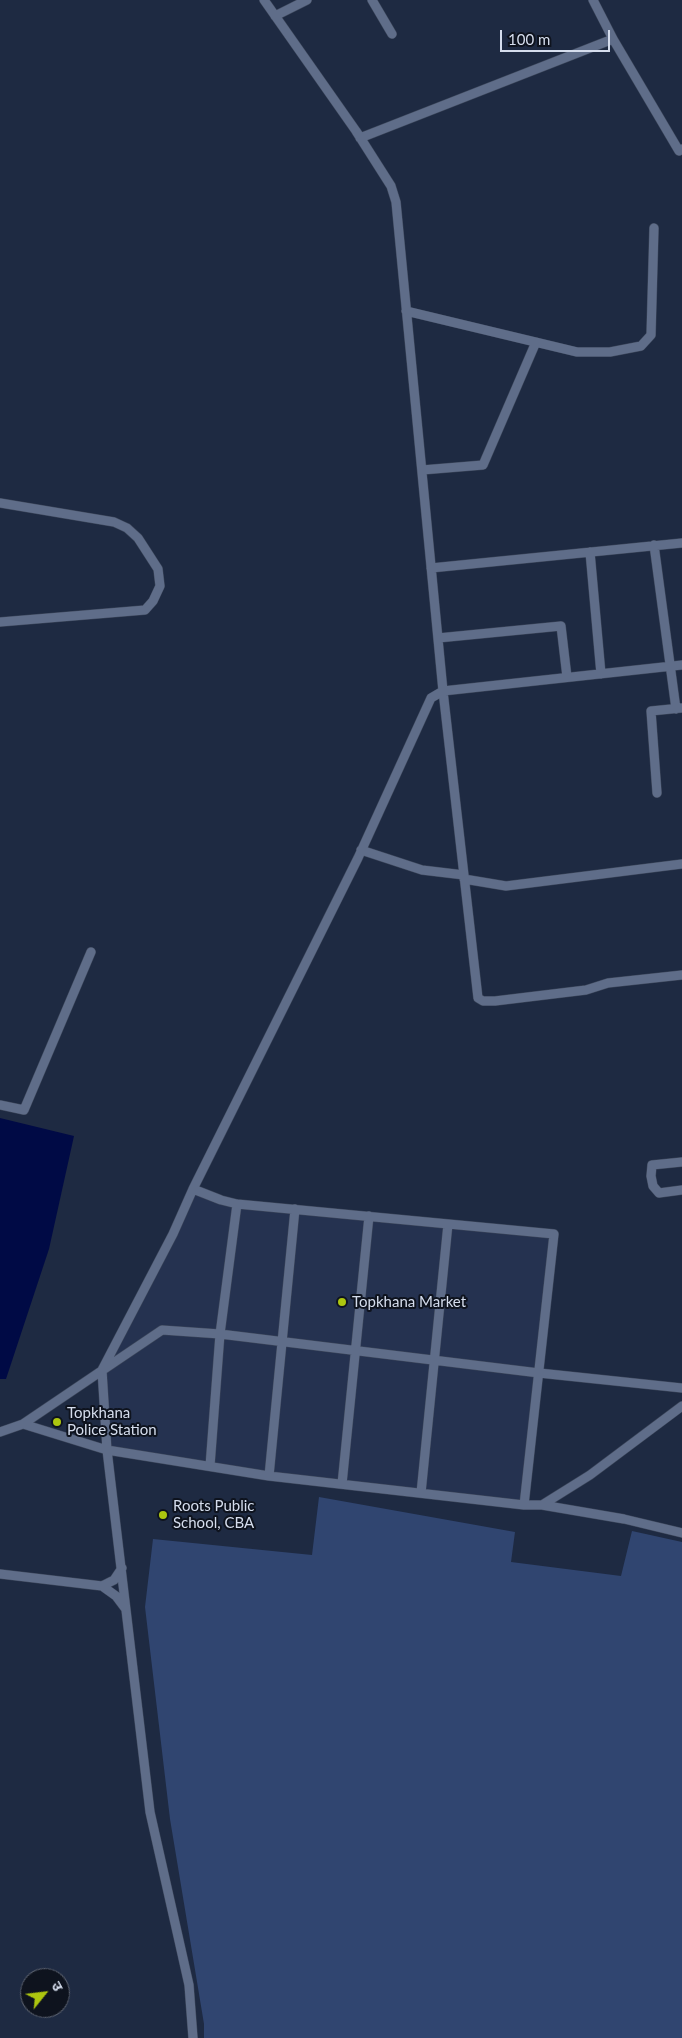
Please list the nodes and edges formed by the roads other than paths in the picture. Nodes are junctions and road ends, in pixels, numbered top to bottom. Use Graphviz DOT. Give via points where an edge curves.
graph roads {
  1 [pos="264,0"];
  2 [pos="307,0"];
  3 [pos="372,0"];
  4 [pos="593,0"];
  5 [pos="275,16"];
  6 [pos="392,34"];
  7 [pos="614,40"];
  8 [pos="360,138"];
  9 [pos="682,149"];
  10 [pos="654,228"];
  11 [pos="406,311"];
  12 [pos="536,342"];
  13 [pos="422,470"];
  14 [pos="0,502"];
  15 [pos="682,543"];
  16 [pos="654,546"];
  17 [pos="590,552"];
  18 [pos="431,568"];
  19 [pos="0,622"];
  20 [pos="438,638"];
  21 [pos="682,665"];
  22 [pos="671,666"];
  23 [pos="601,674"];
  24 [pos="567,677"];
  25 [pos="443,690"];
  26 [pos="679,708"];
  27 [pos="657,794"];
  28 [pos="361,850"];
  29 [pos="682,864"];
  30 [pos="464,877"];
  31 [pos="91,952"];
  32 [pos="682,975"];
  33 [pos="0,1105"];
  34 [pos="682,1162"];
  35 [pos="192,1189"];
  36 [pos="682,1190"];
  37 [pos="237,1204"];
  38 [pos="296,1209"];
  39 [pos="369,1216"];
  40 [pos="448,1224"];
  41 [pos="220,1334"];
  42 [pos="282,1342"];
  43 [pos="355,1351"];
  44 [pos="433,1361"];
  45 [pos="102,1370"];
  46 [pos="539,1373"];
  47 [pos="682,1388"];
  48 [pos="682,1406"];
  49 [pos="23,1424"];
  50 [pos="0,1432"];
  51 [pos="107,1450"];
  52 [pos="210,1466"];
  53 [pos="269,1476"];
  54 [pos="342,1484"];
  55 [pos="421,1493"];
  56 [pos="524,1505"];
  57 [pos="542,1505"];
  58 [pos="682,1533"];
  59 [pos="122,1568"];
  60 [pos="0,1574"];
  61 [pos="102,1586"];
  62 [pos="127,1611"];
  63 [pos="193,2038"];
  1 -- 5 [label="street"];
  2 -- 5 [label="street"];
  3 -- 6 [label="street"];
  4 -- 7 [label="street"];
  5 -- 8 [label="street"];
  7 -- 8 [label="street"];
  7 -- 9 [label="street" via="679,151"];
  8 -- 11 [label="street" via="391,186 396,202"];
  10 -- 12 [label="street" via="651,336 641,346 610,352 577,352"];
  11 -- 12 [label="street"];
  11 -- 13 [label="street"];
  12 -- 13 [label="street" via="483,465"];
  13 -- 18 [label="street"];
  14 -- 19 [label="street" via="114,522 126,528 138,538 158,569 160,586 145,610"];
  15 -- 16 [label="street"];
  16 -- 17 [label="street"];
  16 -- 22 [label="street"];
  17 -- 18 [label="street"];
  17 -- 23 [label="street"];
  18 -- 20 [label="street"];
  20 -- 24 [label="street" via="561,626"];
  20 -- 25 [label="street"];
  21 -- 22 [label="street"];
  22 -- 23 [label="street"];
  22 -- 26 [label="street"];
  23 -- 24 [label="street"];
  24 -- 25 [label="street"];
  25 -- 28 [label="street" via="431,698"];
  25 -- 30 [label="street"];
  26 -- 27 [label="street" via="651,711"];
  28 -- 30 [label="street" via="422,870"];
  28 -- 35 [label="street"];
  29 -- 30 [label="street" via="506,886"];
  30 -- 32 [label="street" via="478,998 483,1001"];
  31 -- 33 [label="street" via="24,1110"];
  34 -- 36 [label="street" via="652,1165 651,1176 659,1193"];
  35 -- 37 [label="street"];
  35 -- 45 [label="street" via="173,1234"];
  37 -- 38 [label="street"];
  37 -- 41 [label="street"];
  38 -- 39 [label="street"];
  38 -- 42 [label="street"];
  39 -- 40 [label="street"];
  39 -- 43 [label="street"];
  40 -- 44 [label="street"];
  40 -- 46 [label="street" via="554,1234"];
  41 -- 42 [label="street"];
  41 -- 45 [label="street" via="162,1330"];
  41 -- 52 [label="street"];
  42 -- 43 [label="street"];
  42 -- 53 [label="street"];
  43 -- 44 [label="street"];
  43 -- 54 [label="street"];
  44 -- 46 [label="street"];
  44 -- 55 [label="street"];
  45 -- 49 [label="street"];
  45 -- 51 [label="street"];
  46 -- 47 [label="street"];
  46 -- 56 [label="street"];
  48 -- 57 [label="street" via="590,1475"];
  49 -- 50 [label="street"];
  49 -- 51 [label="street"];
  51 -- 52 [label="street"];
  51 -- 59 [label="street"];
  52 -- 53 [label="street"];
  53 -- 54 [label="street"];
  54 -- 55 [label="street"];
  55 -- 56 [label="street"];
  56 -- 57 [label="street"];
  57 -- 58 [label="street"];
  59 -- 61 [label="street" via="114,1580"];
  59 -- 62 [label="street"];
  60 -- 61 [label="street"];
  61 -- 62 [label="street" via="116,1596"];
  62 -- 63 [label="street" via="150,1812 189,1985"];
}
